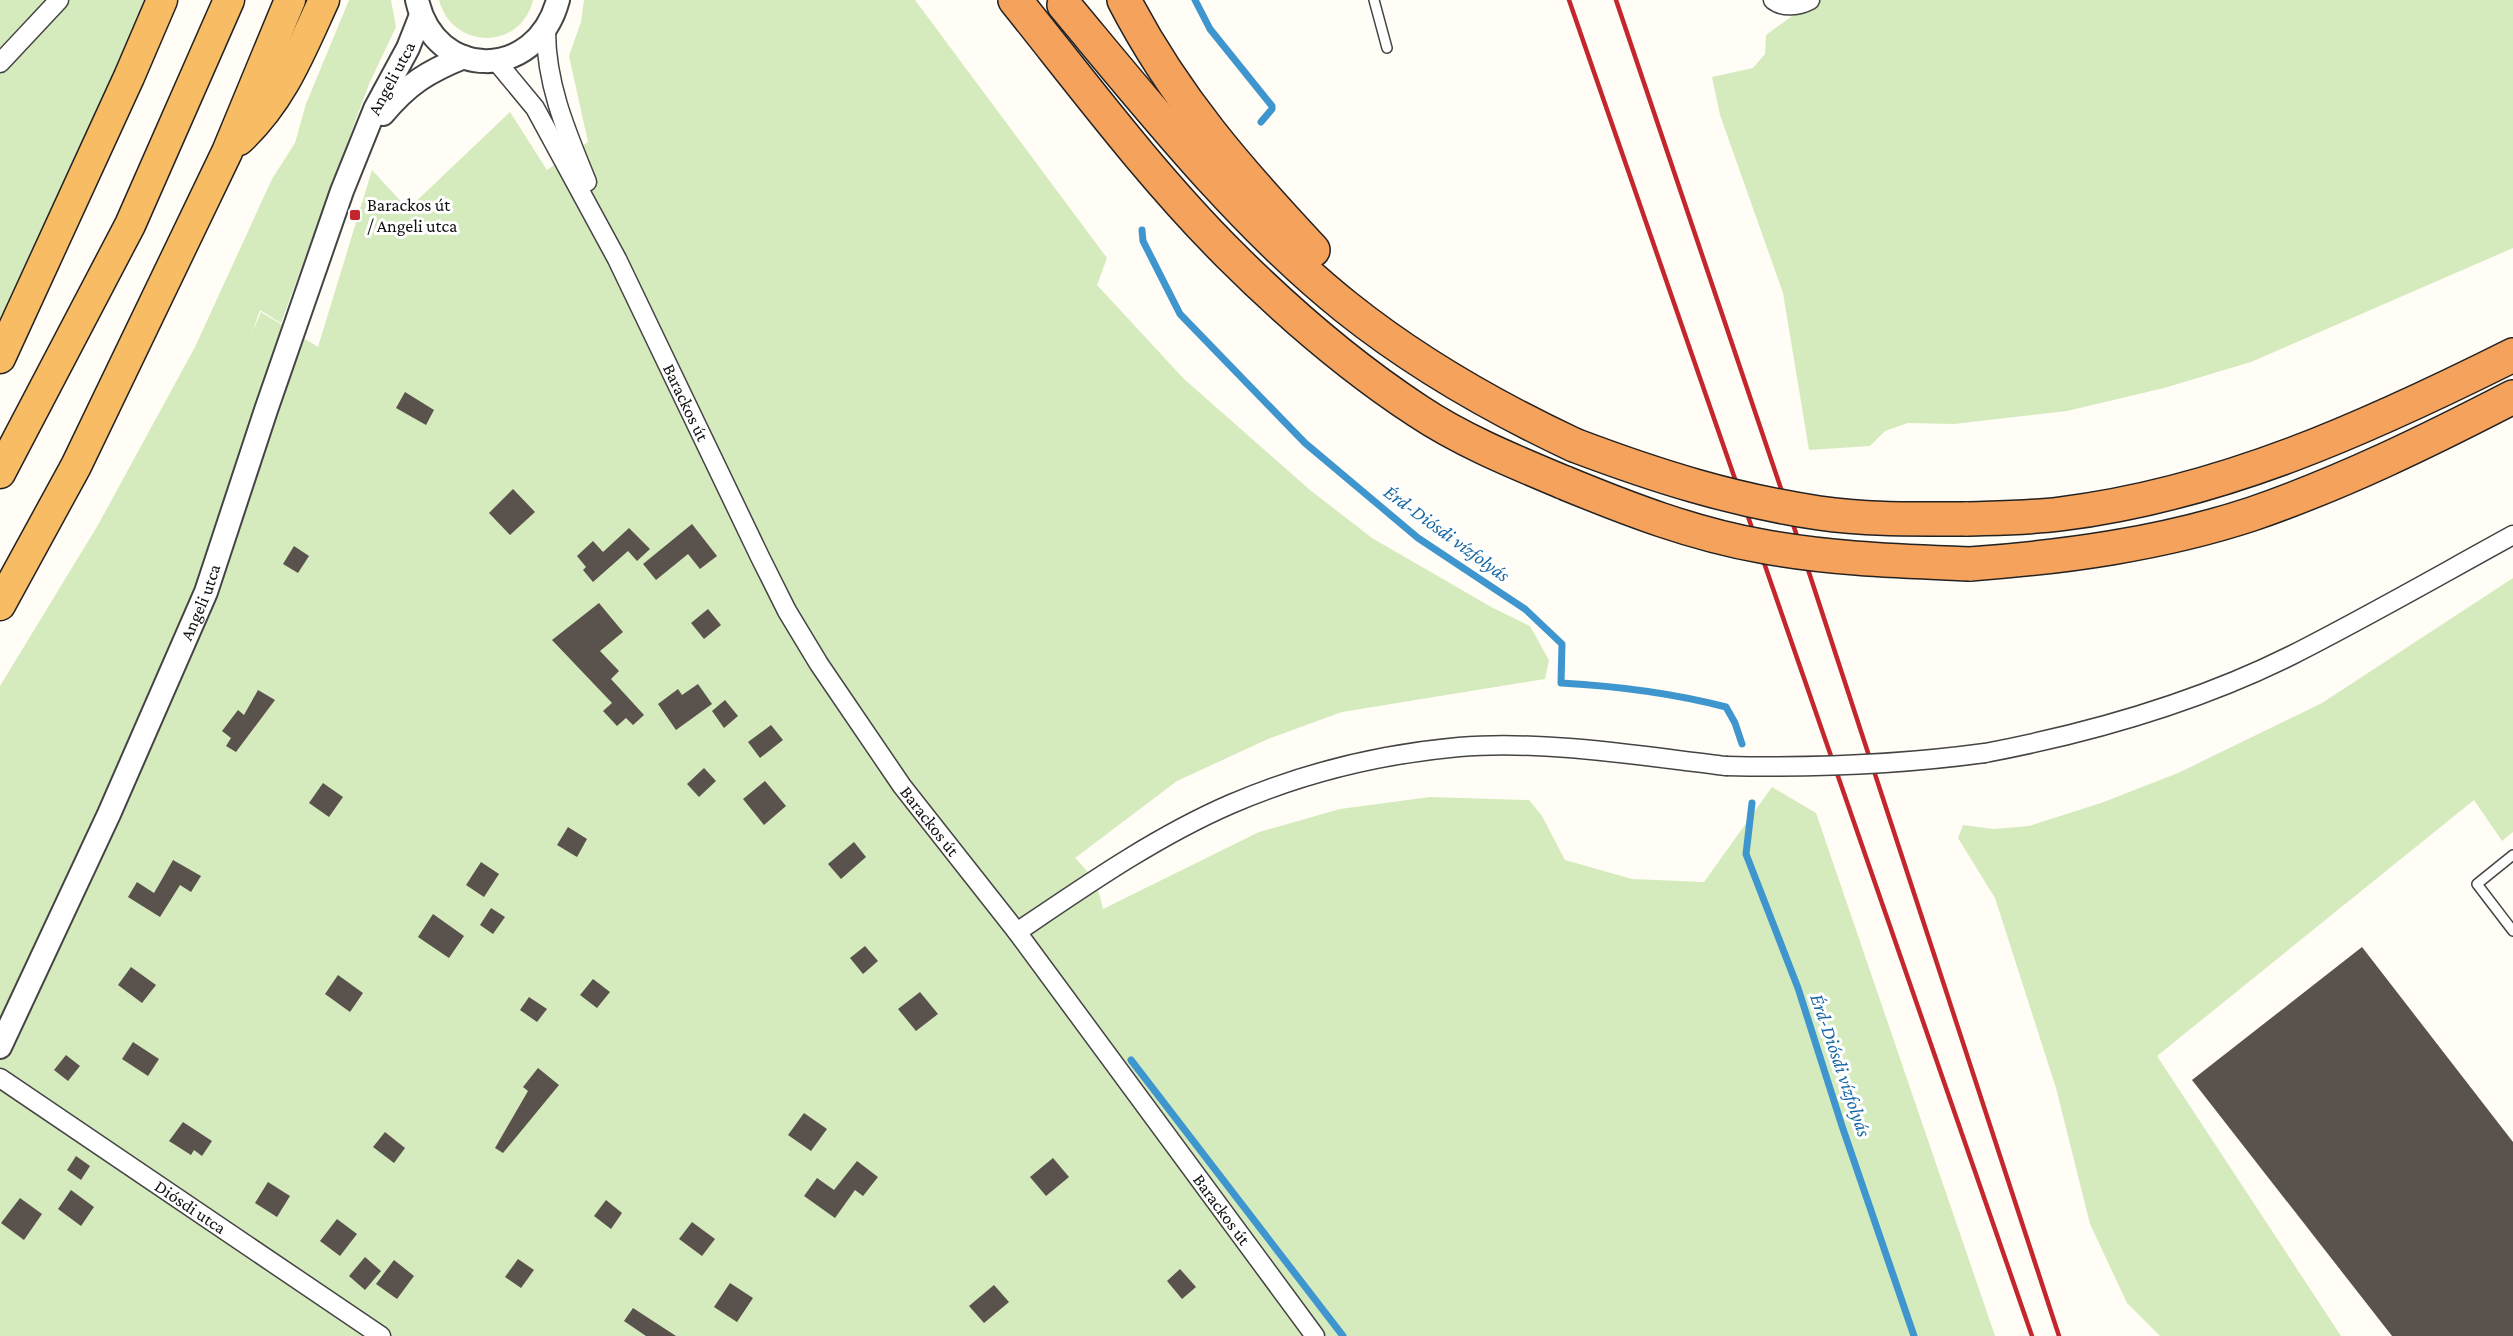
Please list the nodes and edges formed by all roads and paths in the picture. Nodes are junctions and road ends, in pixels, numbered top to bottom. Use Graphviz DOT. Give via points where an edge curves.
graph roads {
  1 [pos="59,0"];
  2 [pos="162,0"];
  3 [pos="229,0"];
  4 [pos="558,0"];
  5 [pos="1015,0"];
  6 [pos="1124,0"];
  7 [pos="1374,0"];
  8 [pos="1773,0"];
  9 [pos="1809,1"];
  10 [pos="289,2"];
  11 [pos="1062,3"];
  12 [pos="320,8"];
  13 [pos="419,8"];
  14 [pos="546,31"];
  15 [pos="1387,48"];
  16 [pos="464,57"];
  17 [pos="496,61"];
  18 [pos="0,63"];
  19 [pos="363,142"];
  20 [pos="227,152"];
  21 [pos="617,259"];
  22 [pos="2513,355"];
  23 [pos="0,358"];
  24 [pos="1415,358"];
  25 [pos="2513,398"];
  26 [pos="0,473"];
  27 [pos="2513,535"];
  28 [pos="0,605"];
  29 [pos="2513,855"];
  30 [pos="2513,931"];
  31 [pos="1017,932"];
  32 [pos="0,1047"];
  33 [pos="0,1078"];
  34 [pos="381,1336"];
  35 [pos="1315,1336"];
  1 -- 18 [label="street"];
  2 -- 23 [label="highway"];
  3 -- 26 [label="highway" via="130,225"];
  4 -- 14 [label="street"];
  5 -- 25 [label="highway, bridge" via="1114,123 1228,253 1339,352 1419,412 1479,444 1636,512 1760,546 1882,561 1970,564 2028,560 2182,534 2250,514 2362,471"];
  6 -- 24 [label="highway" via="1197,118 1265,198"];
  7 -- 15 [label="lane"];
  8 -- 9 [label="street" via="1793,6"];
  10 -- 20 [label="highway"];
  11 -- 24 [label="highway" via="1161,120 1259,226 1345,306"];
  12 -- 20 [label="highway" via="284,85 260,120"];
  13 -- 16 [label="street" via="429,31 443,46"];
  13 -- 19 [label="street, Angeli utca" via="408,48 375,109"];
  14 -- 17 [label="street" via="524,51"];
  14 -- 21 [label="street, Barackos út" via="546,61 567,132"];
  16 -- 17 [label="street"];
  16 -- 19 [label="street, Angeli utca" via="429,72 401,92"];
  17 -- 21 [label="street, Barackos út" via="535,108"];
  19 -- 32 [label="street, Angeli utca" via="324,241 206,592 109,814"];
  20 -- 28 [label="highway" via="76,466"];
  21 -- 31 [label="street, Barackos út" via="787,611 902,786"];
  22 -- 24 [label="highway, bridge" via="2341,436 2223,479 2171,494 2070,513 1965,519 1832,514 1708,491 1652,475 1574,445 1496,406"];
  27 -- 31 [label="street, bridge" via="2292,655 2229,683 2058,739 1984,753 1812,768 1726,766 1501,746 1395,756 1284,783 1230,805 1136,855"];
  29 -- 30 [label="lane" via="2477,884"];
  31 -- 35 [label="street, Barackos út"];
  33 -- 34 [label="street, Diósdi utca"];
}
